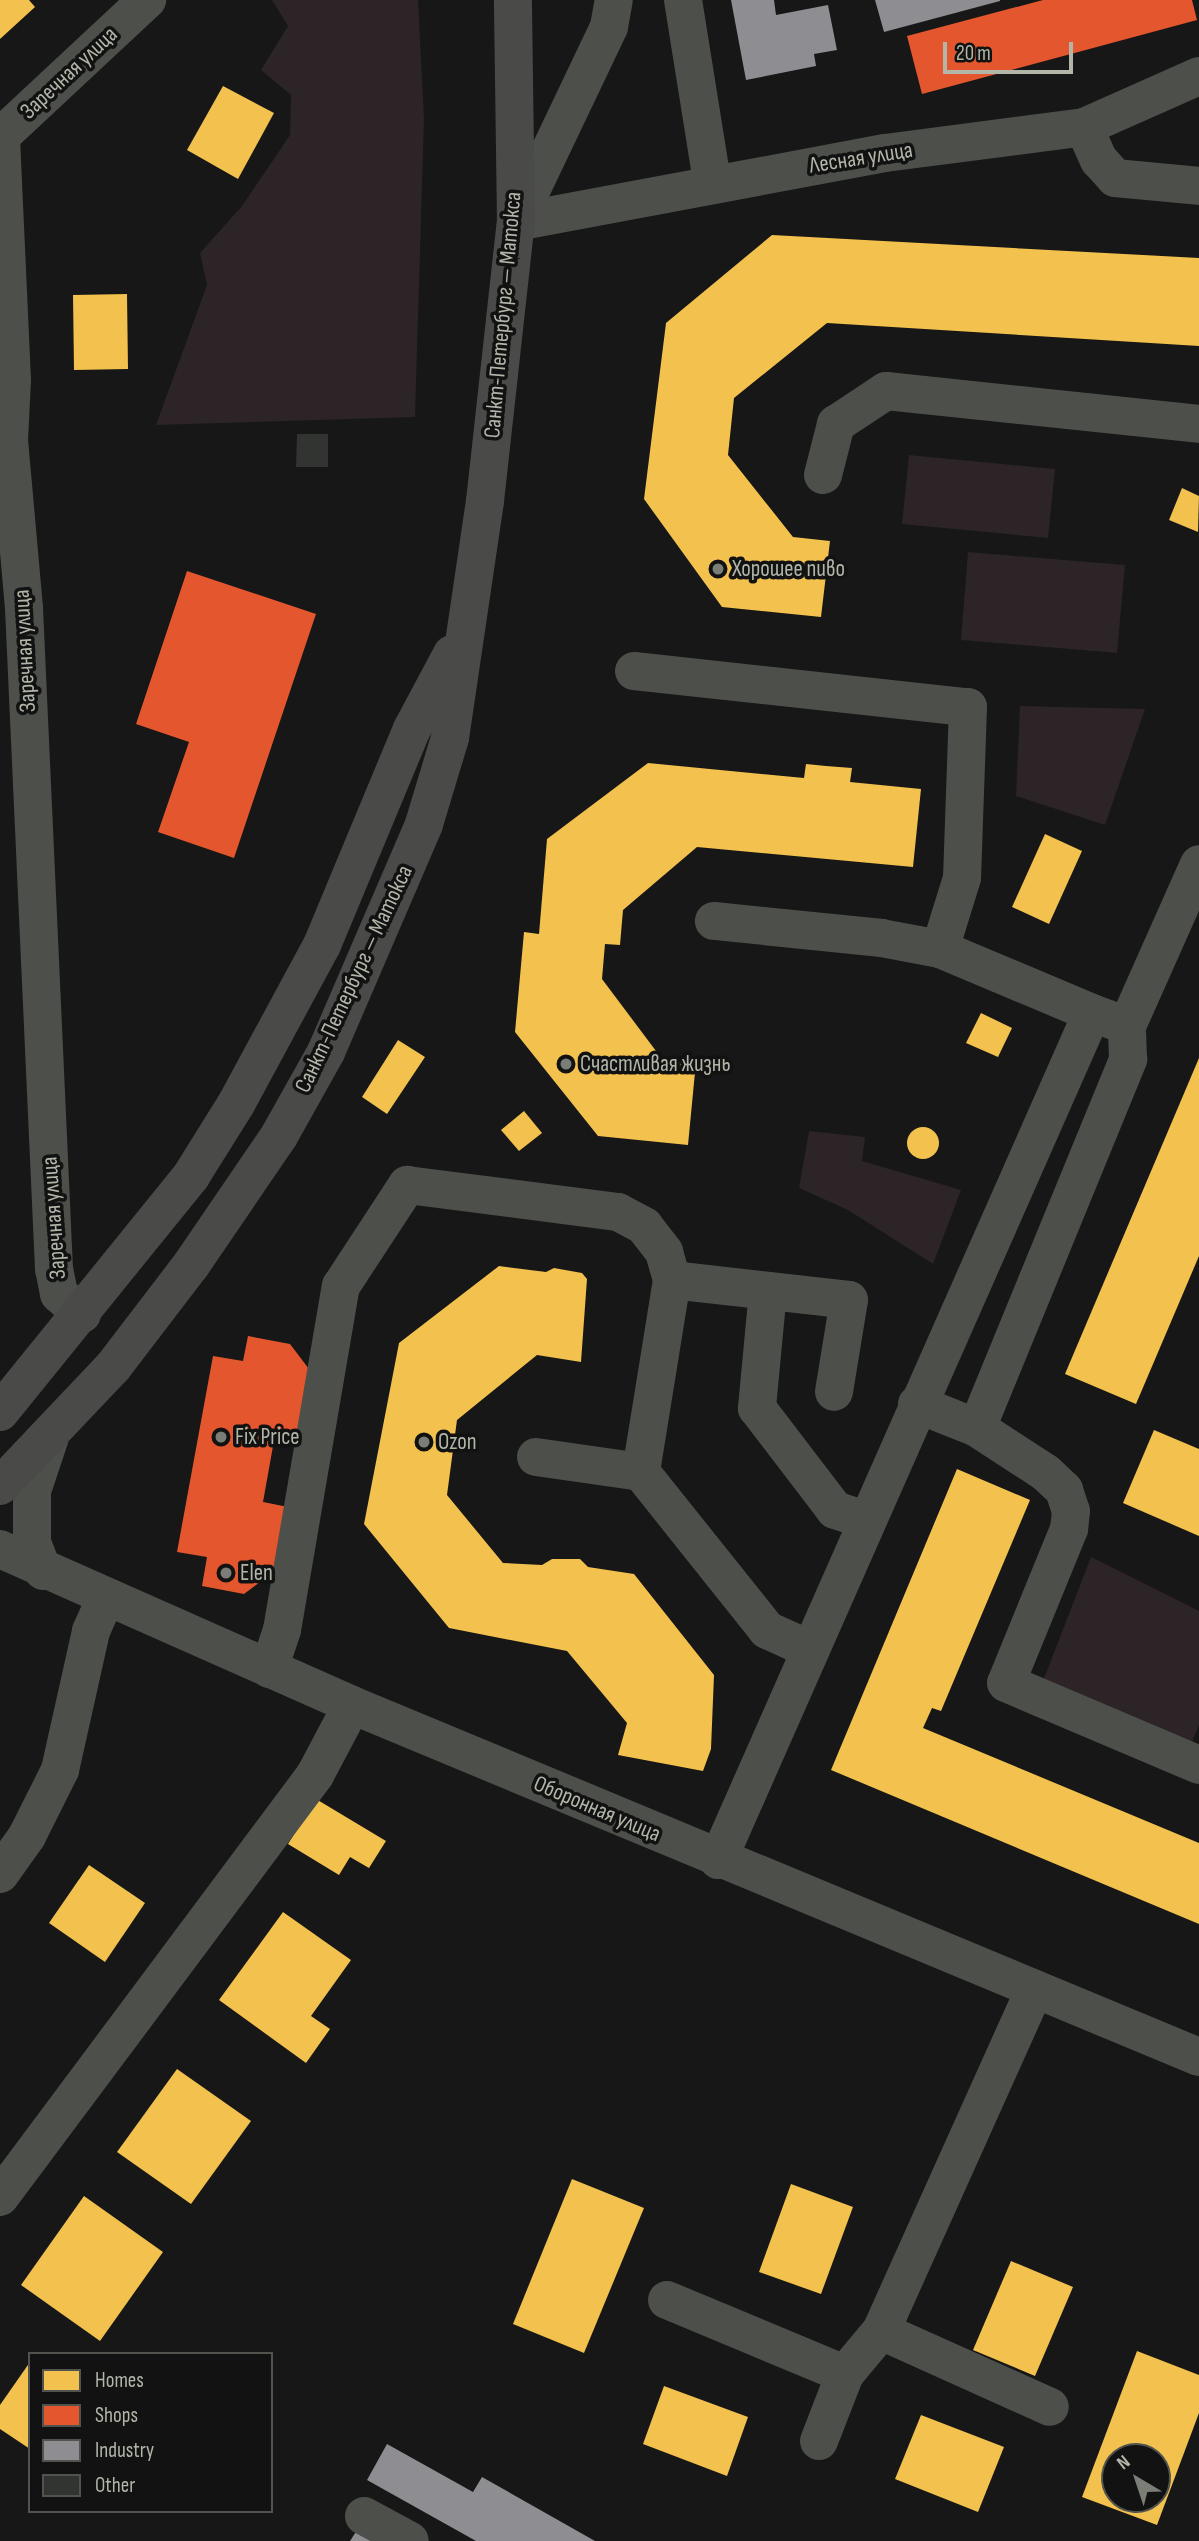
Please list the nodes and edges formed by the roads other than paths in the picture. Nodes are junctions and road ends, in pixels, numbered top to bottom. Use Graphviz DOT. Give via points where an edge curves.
graph roads {
  1 [pos="148,0"];
  2 [pos="513,0"];
  3 [pos="614,0"];
  4 [pos="683,0"];
  5 [pos="1199,76"];
  6 [pos="1084,127"];
  7 [pos="1,135"];
  8 [pos="712,182"];
  9 [pos="1199,186"];
  10 [pos="516,222"];
  11 [pos="1199,424"];
  12 [pos="824,475"];
  13 [pos="466,627"];
  14 [pos="634,671"];
  15 [pos="1199,864"];
  16 [pos="714,921"];
  17 [pos="940,949"];
  18 [pos="1092,1013"];
  19 [pos="1128,1026"];
  20 [pos="672,1280"];
  21 [pos="768,1291"];
  22 [pos="82,1314"];
  23 [pos="834,1392"];
  24 [pos="917,1404"];
  25 [pos="0,1412"];
  26 [pos="977,1428"];
  27 [pos="50,1437"];
  28 [pos="536,1457"];
  29 [pos="641,1472"];
  30 [pos="0,1486"];
  31 [pos="866,1520"];
  32 [pos="0,1549"];
  33 [pos="43,1571"];
  34 [pos="0,1572"];
  35 [pos="106,1598"];
  36 [pos="809,1649"];
  37 [pos="269,1669"];
  38 [pos="352,1705"];
  39 [pos="1199,1765"];
  40 [pos="719,1860"];
  41 [pos="0,1874"];
  42 [pos="1035,1989"];
  43 [pos="1199,2057"];
  44 [pos="0,2197"];
  45 [pos="667,2300"];
  46 [pos="881,2331"];
  47 [pos="845,2374"];
  48 [pos="1050,2407"];
  49 [pos="819,2441"];
  50 [pos="364,2516"];
  51 [pos="410,2541"];
  1 -- 7 [label="street, Заречная улица"];
  2 -- 10 [label="main road, Санкт-Петербург — Матокса"];
  3 -- 10 [label="street" via="609,27"];
  4 -- 8 [label="street"];
  5 -- 6 [label="street, Лесная улица"];
  6 -- 8 [label="street, Лесная улица"];
  6 -- 9 [label="street" via="1099,160 1115,178"];
  7 -- 22 [label="street, Заречная улица" via="12,380 9,442 24,608 54,1269 60,1294"];
  8 -- 10 [label="street, Лесная улица"];
  10 -- 13 [label="main road, Санкт-Петербург — Матокса"];
  11 -- 12 [label="street" via="886,391 836,424"];
  13 -- 22 [label="main road, Санкт-Петербург — Матокса" via="412,729 322,945 281,1028 191,1176"];
  13 -- 27 [label="main road, Санкт-Петербург — Матокса" via="450,738 424,824 327,1052 279,1136 191,1265 113,1367"];
  14 -- 17 [label="street" via="968,707 962,878"];
  15 -- 19 [label="street"];
  16 -- 17 [label="street" via="882,938"];
  17 -- 18 [label="street"];
  18 -- 19 [label="street"];
  18 -- 24 [label="street"];
  19 -- 26 [label="street" via="1128,1059"];
  20 -- 21 [label="street"];
  20 -- 29 [label="street"];
  20 -- 37 [label="street" via="664,1252 644,1226 618,1212 407,1185 341,1286 282,1630"];
  21 -- 23 [label="street" via="849,1300"];
  21 -- 31 [label="street" via="757,1408 835,1510"];
  22 -- 25 [label="main road, Санкт-Петербург — Матокса"];
  24 -- 26 [label="street"];
  24 -- 31 [label="street"];
  26 -- 39 [label="street" via="1046,1473 1064,1490 1071,1511 1069,1529 1006,1683"];
  27 -- 30 [label="main road, Санкт-Петербург — Матокса"];
  27 -- 33 [label="street" via="32,1491 32,1542"];
  28 -- 29 [label="street"];
  29 -- 36 [label="street" via="768,1630"];
  31 -- 36 [label="street"];
  32 -- 33 [label="street, Оборонная улица"];
  33 -- 34 [label="street"];
  33 -- 35 [label="street, Оборонная улица"];
  35 -- 37 [label="street, Оборонная улица"];
  35 -- 41 [label="street" via="91,1631 60,1770 27,1836"];
  36 -- 40 [label="street"];
  37 -- 38 [label="street, Оборонная улица"];
  38 -- 40 [label="street, Оборонная улица"];
  38 -- 44 [label="street" via="315,1775"];
  40 -- 42 [label="street, Оборонная улица"];
  42 -- 43 [label="street, Оборонная улица"];
  42 -- 46 [label="street"];
  45 -- 47 [label="street"];
  46 -- 47 [label="street"];
  46 -- 48 [label="street"];
  47 -- 49 [label="street"];
  50 -- 51 [label="street"];
}
